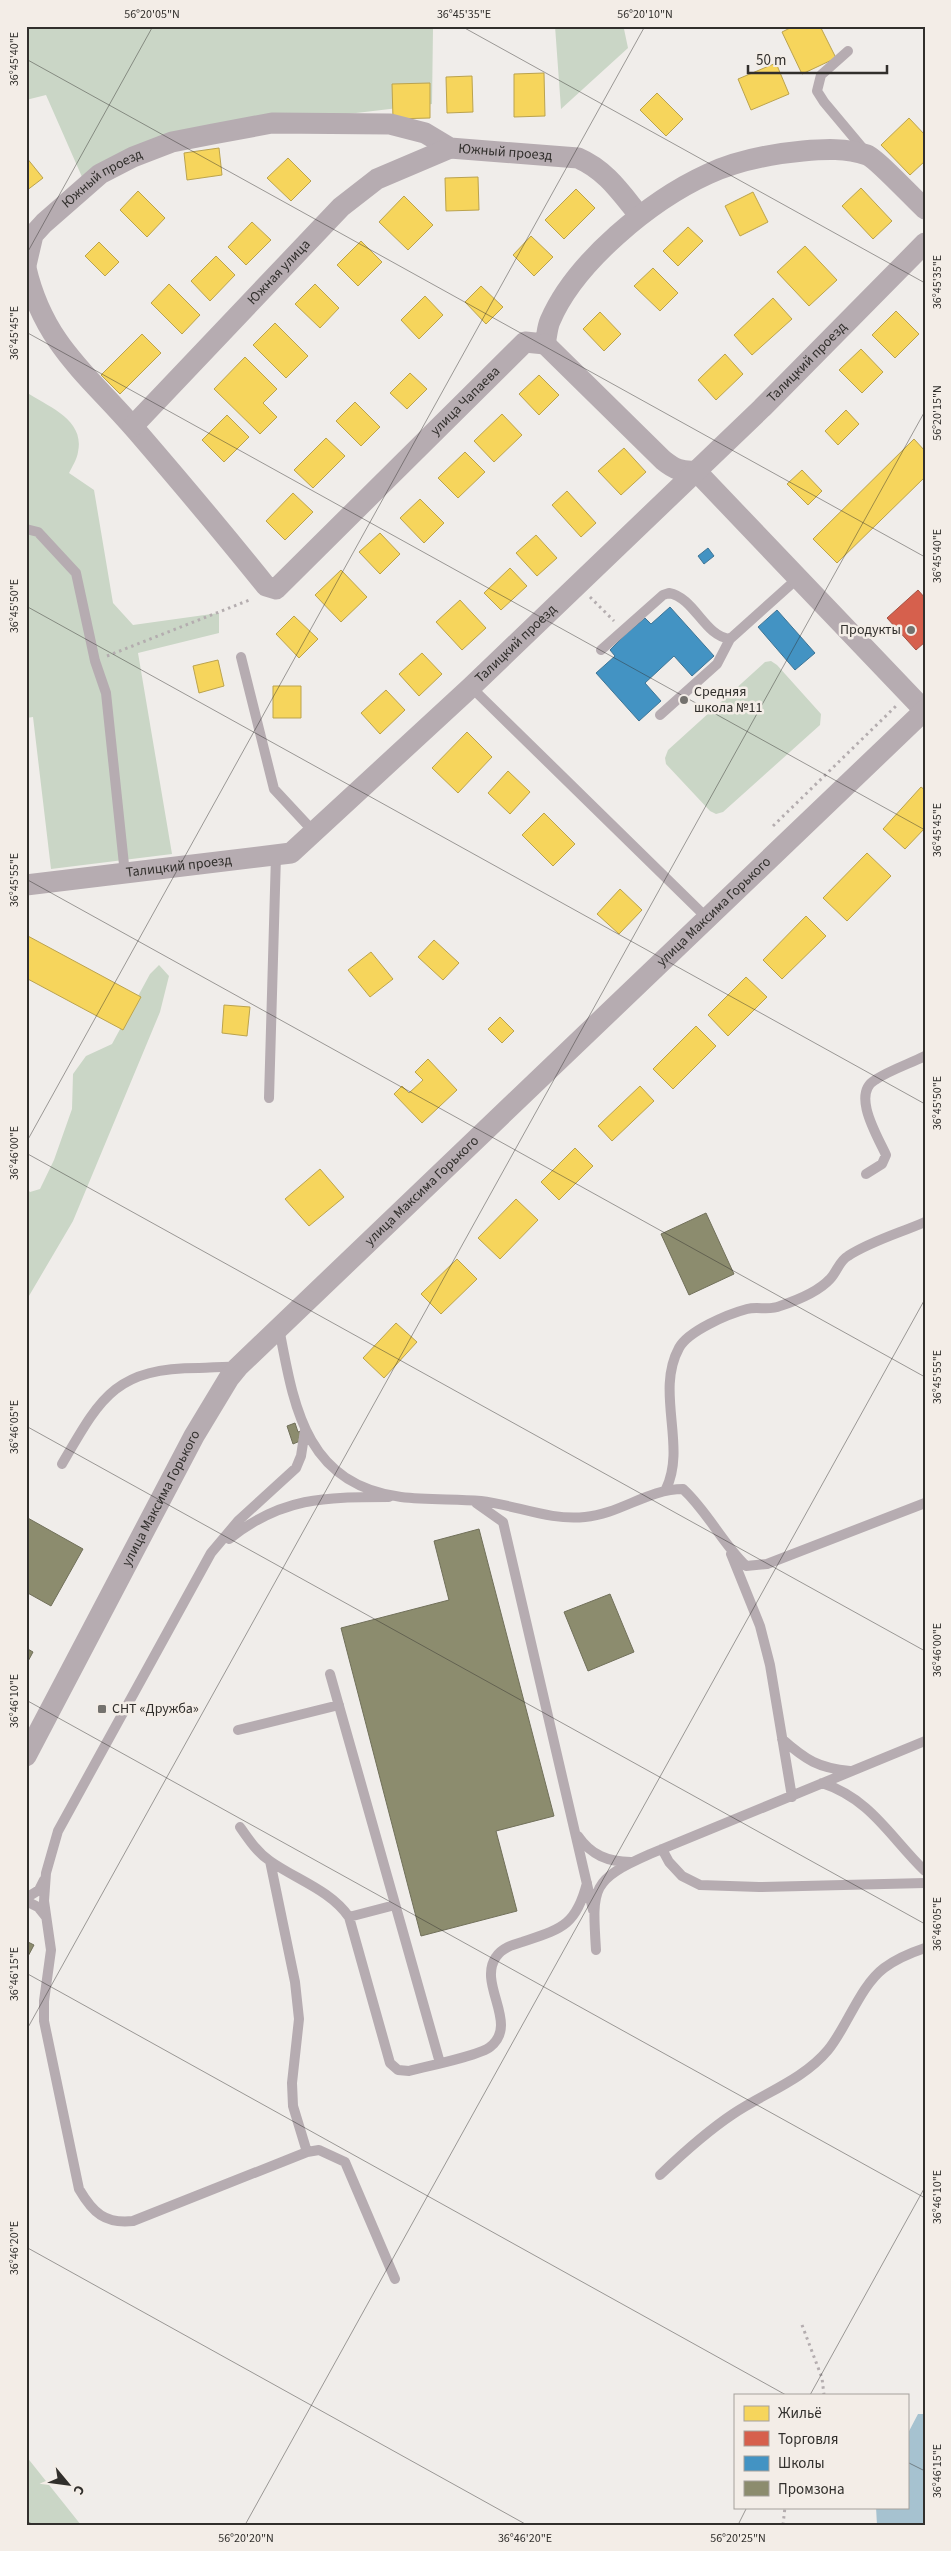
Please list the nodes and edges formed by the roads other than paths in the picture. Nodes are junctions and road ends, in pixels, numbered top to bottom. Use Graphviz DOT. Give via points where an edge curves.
graph roads {
  1 [pos="848,51"];
  2 [pos="450,148"];
  3 [pos="869,156"];
  4 [pos="925,209"];
  5 [pos="639,215"];
  6 [pos="925,243"];
  7 [pos="26,267"];
  8 [pos="545,344"];
  9 [pos="133,426"];
  10 [pos="696,471"];
  11 [pos="26,529"];
  12 [pos="798,578"];
  13 [pos="276,589"];
  14 [pos="730,639"];
  15 [pos="600,650"];
  16 [pos="242,658"];
  17 [pos="471,687"];
  18 [pos="924,710"];
  19 [pos="660,715"];
  20 [pos="314,832"];
  21 [pos="276,854"];
  22 [pos="125,874"];
  23 [pos="26,885"];
  24 [pos="707,918"];
  25 [pos="925,1056"];
  26 [pos="269,1098"];
  27 [pos="866,1174"];
  28 [pos="925,1222"];
  29 [pos="279,1328"];
  30 [pos="238,1367"];
  31 [pos="306,1430"];
  32 [pos="62,1464"];
  33 [pos="666,1489"];
  34 [pos="400,1496"];
  35 [pos="473,1501"];
  36 [pos="925,1503"];
  37 [pos="730,1551"];
  38 [pos="210,1553"];
  39 [pos="330,1674"];
  40 [pos="339,1705"];
  41 [pos="238,1730"];
  42 [pos="782,1739"];
  43 [pos="925,1741"];
  44 [pos="26,1756"];
  45 [pos="851,1771"];
  46 [pos="822,1783"];
  47 [pos="792,1797"];
  48 [pos="240,1827"];
  49 [pos="575,1832"];
  50 [pos="662,1848"];
  51 [pos="270,1861"];
  52 [pos="632,1862"];
  53 [pos="925,1871"];
  54 [pos="46,1873"];
  55 [pos="587,1882"];
  56 [pos="925,1884"];
  57 [pos="26,1900"];
  58 [pos="395,1905"];
  59 [pos="593,1910"];
  60 [pos="349,1917"];
  61 [pos="48,1923"];
  62 [pos="925,1948"];
  63 [pos="596,1950"];
  64 [pos="440,2063"];
  65 [pos="307,2152"];
  66 [pos="660,2175"];
  67 [pos="395,2279"];
  1 -- 3 [label="lane" via="821,75 817,91"];
  2 -- 5 [label="street, Южный проезд" via="578,158 606,174"];
  2 -- 7 [label="street, Южный проезд" via="425,133 390,124 272,123 172,142 133,156 100,174 33,235"];
  2 -- 9 [label="street, Южная улица" via="377,179 341,207"];
  3 -- 4 [label="street"];
  3 -- 5 [label="street" via="842,149 773,154 708,174"];
  5 -- 8 [label="street" via="580,273 550,322"];
  6 -- 10 [label="street, Талицкий проезд"];
  7 -- 9 [label="street, Южный проезд" via="41,316 64,352"];
  8 -- 10 [label="street" via="663,460 679,470"];
  8 -- 13 [label="street, улица Чапаева" via="525,342"];
  9 -- 13 [label="street, Южный проезд" via="266,586"];
  10 -- 12 [label="street"];
  10 -- 17 [label="street, Талицкий проезд"];
  11 -- 22 [label="lane" via="38,532 76,573 95,661 106,693"];
  12 -- 14 [label="lane"];
  12 -- 18 [label="street"];
  14 -- 15 [label="lane" via="718,635 681,596 669,593"];
  14 -- 19 [label="lane" via="717,664"];
  16 -- 20 [label="lane" via="274,790"];
  17 -- 20 [label="street, Талицкий проезд"];
  17 -- 24 [label="lane"];
  18 -- 24 [label="street, улица Максима Горького"];
  20 -- 21 [label="street, Талицкий проезд" via="291,853"];
  21 -- 22 [label="street, Талицкий проезд"];
  21 -- 26 [label="lane"];
  22 -- 23 [label="street, Талицкий проезд"];
  24 -- 29 [label="street, улица Максима Горького"];
  25 -- 27 [label="lane" via="873,1080 867,1088 866,1110 886,1155 882,1164"];
  28 -- 33 [label="lane" via="849,1255 823,1285 780,1306 767,1310 747,1309 693,1333 679,1348 672,1369 669,1402 674,1456 672,1475"];
  29 -- 30 [label="street, улица Максима Горького"];
  29 -- 31 [label="lane" via="289,1380"];
  30 -- 32 [label="lane" via="155,1370 124,1382 109,1392 92,1411"];
  30 -- 44 [label="street, улица Максима Горького" via="194,1436"];
  31 -- 34 [label="lane" via="318,1453 334,1470 368,1488"];
  31 -- 38 [label="lane" via="302,1456 296,1468 238,1521"];
  33 -- 35 [label="lane" via="587,1517 566,1518"];
  33 -- 37 [label="lane" via="683,1489 697,1502"];
  34 -- 35 [label="lane"];
  34 -- 38 [label="lane" via="314,1499 288,1506 246,1525"];
  35 -- 49 [label="lane" via="503,1522"];
  36 -- 37 [label="lane" via="767,1564 746,1566"];
  37 -- 42 [label="lane" via="760,1626"];
  38 -- 54 [label="lane" via="58,1831"];
  39 -- 40 [label="lane"];
  40 -- 41 [label="lane"];
  40 -- 58 [label="lane"];
  42 -- 45 [label="lane" via="812,1763"];
  42 -- 47 [label="lane"];
  43 -- 45 [label="lane"];
  45 -- 46 [label="lane"];
  46 -- 47 [label="lane"];
  46 -- 53 [label="lane" via="839,1789 866,1806"];
  47 -- 50 [label="lane"];
  48 -- 51 [label="lane" via="254,1847"];
  49 -- 52 [label="lane" via="590,1850 602,1857 612,1862"];
  49 -- 55 [label="lane"];
  50 -- 52 [label="lane"];
  50 -- 56 [label="lane" via="668,1862 682,1876 700,1885"];
  51 -- 60 [label="lane" via="335,1901"];
  51 -- 65 [label="lane" via="300,2019 292,2083 293,2106"];
  52 -- 59 [label="lane" via="606,1878 598,1888"];
  54 -- 57 [label="lane" via="39,1890"];
  54 -- 61 [label="lane" via="44,1901"];
  55 -- 59 [label="lane"];
  55 -- 64 [label="lane" via="583,1901 559,1930 507,1946 495,1958 491,1973 501,2022 500,2036 489,2048"];
  57 -- 61 [label="lane" via="38,1907"];
  58 -- 60 [label="lane"];
  58 -- 64 [label="lane"];
  59 -- 63 [label="lane"];
  60 -- 64 [label="lane" via="390,2063 398,2070 410,2071"];
  61 -- 65 [label="lane" via="52,1950 44,2021 79,2189 88,2204 116,2223 133,2221"];
  62 -- 66 [label="lane" via="907,1954 882,1969 827,2051 796,2078 727,2118"];
  65 -- 67 [label="lane" via="319,2150 344,2162"];
}
